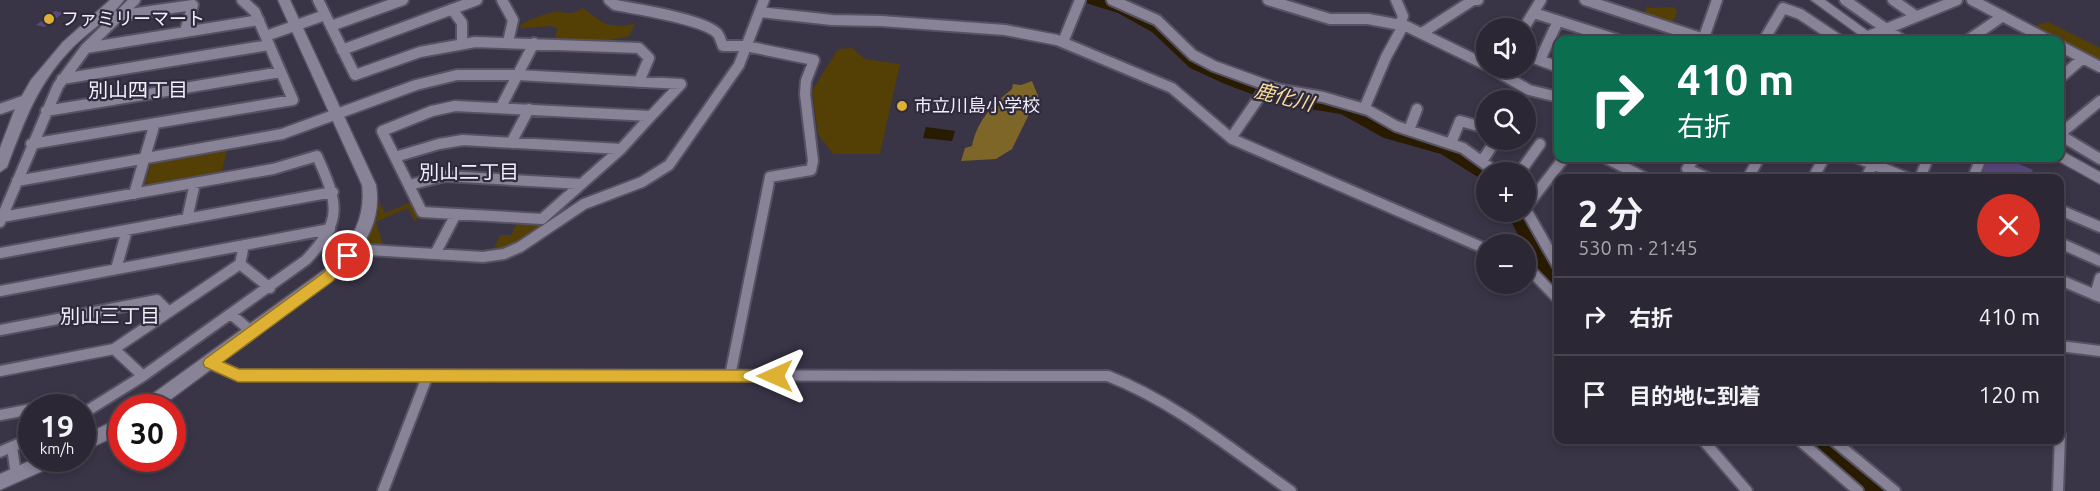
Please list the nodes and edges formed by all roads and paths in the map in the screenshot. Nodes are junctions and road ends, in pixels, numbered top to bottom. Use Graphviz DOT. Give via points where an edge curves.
graph roads {
  1 [pos="117,0"];
  2 [pos="135,0"];
  3 [pos="242,0"];
  4 [pos="284,0"];
  5 [pos="330,0"];
  6 [pos="403,0"];
  7 [pos="477,0"];
  8 [pos="502,0"];
  9 [pos="609,0"];
  10 [pos="655,0"];
  11 [pos="764,0"];
  12 [pos="1112,0"];
  13 [pos="1268,0"];
  14 [pos="1396,0"];
  15 [pos="1478,0"];
  16 [pos="1541,0"];
  17 [pos="1585,0"];
  18 [pos="1718,0"];
  19 [pos="1817,0"];
  20 [pos="1845,0"];
  21 [pos="1893,0"];
  22 [pos="1957,0"];
  23 [pos="1972,0"];
  24 [pos="319,2"];
  25 [pos="1079,2"];
  26 [pos="452,9"];
  27 [pos="648,11"];
  28 [pos="760,12"];
  29 [pos="1534,13"];
  30 [pos="325,15"];
  31 [pos="116,16"];
  32 [pos="1917,16"];
  33 [pos="2003,16"];
  34 [pos="1531,18"];
  35 [pos="259,20"];
  36 [pos="1558,21"];
  37 [pos="295,26"];
  38 [pos="331,26"];
  39 [pos="1402,26"];
  40 [pos="1886,29"];
  41 [pos="185,31"];
  42 [pos="1422,33"];
  43 [pos="1605,36"];
  44 [pos="1692,36"];
  45 [pos="1705,36"];
  46 [pos="1769,36"];
  47 [pos="1833,36"];
  48 [pos="1863,36"];
  49 [pos="1873,36"];
  50 [pos="1896,36"];
  51 [pos="1974,36"];
  52 [pos="2037,36"];
  53 [pos="268,41"];
  54 [pos="508,42"];
  55 [pos="1063,42"];
  56 [pos="462,43"];
  57 [pos="534,43"];
  58 [pos="746,46"];
  59 [pos="86,48"];
  60 [pos="2064,48"];
  61 [pos="342,50"];
  62 [pos="2083,58"];
  63 [pos="1536,59"];
  64 [pos="1476,60"];
  65 [pos="1540,60"];
  66 [pos="1554,65"];
  67 [pos="2100,67"];
  68 [pos="281,72"];
  69 [pos="518,75"];
  70 [pos="2064,75"];
  71 [pos="1508,78"];
  72 [pos="62,79"];
  73 [pos="639,82"];
  74 [pos="1267,87"];
  75 [pos="1554,96"];
  76 [pos="26,100"];
  77 [pos="2100,101"];
  78 [pos="501,107"];
  79 [pos="0,109"];
  80 [pos="529,109"];
  81 [pos="1364,109"];
  82 [pos="1417,109"];
  83 [pos="46,111"];
  84 [pos="336,116"];
  85 [pos="651,116"];
  86 [pos="155,123"];
  87 [pos="1476,125"];
  88 [pos="1409,130"];
  89 [pos="2064,131"];
  90 [pos="2064,136"];
  91 [pos="1231,138"];
  92 [pos="511,143"];
  93 [pos="1451,143"];
  94 [pos="32,144"];
  95 [pos="1540,144"];
  96 [pos="621,149"];
  97 [pos="1489,150"];
  98 [pos="395,157"];
  99 [pos="2064,157"];
  100 [pos="145,158"];
  101 [pos="2100,159"];
  102 [pos="1482,161"];
  103 [pos="1527,162"];
  104 [pos="1561,162"];
  105 [pos="1614,162"];
  106 [pos="1691,162"];
  107 [pos="1876,162"];
  108 [pos="0,166"];
  109 [pos="1637,174"];
  110 [pos="1699,174"];
  111 [pos="1899,174"];
  112 [pos="2100,179"];
  113 [pos="17,181"];
  114 [pos="195,183"];
  115 [pos="581,184"];
  116 [pos="409,185"];
  117 [pos="333,192"];
  118 [pos="134,194"];
  119 [pos="1536,196"];
  120 [pos="2064,212"];
  121 [pos="456,214"];
  122 [pos="187,219"];
  123 [pos="1,220"];
  124 [pos="1533,222"];
  125 [pos="2100,226"];
  126 [pos="330,229"];
  127 [pos="127,230"];
  128 [pos="244,245"];
  129 [pos="1476,245"];
  130 [pos="2064,245"];
  131 [pos="353,249"];
  132 [pos="0,253"];
  133 [pos="435,254"];
  134 [pos="1554,259"];
  135 [pos="2100,261"];
  136 [pos="240,264"];
  137 [pos="116,269"];
  138 [pos="1536,276"];
  139 [pos="2100,278"];
  140 [pos="2064,282"];
  141 [pos="270,288"];
  142 [pos="0,291"];
  143 [pos="1554,295"];
  144 [pos="2098,296"];
  145 [pos="169,312"];
  146 [pos="232,315"];
  147 [pos="0,330"];
  148 [pos="252,332"];
  149 [pos="2064,346"];
  150 [pos="114,349"];
  151 [pos="2100,351"];
  152 [pos="210,363"];
  153 [pos="0,372"];
  154 [pos="143,376"];
  155 [pos="730,376"];
  156 [pos="427,377"];
  157 [pos="167,394"];
  158 [pos="96,404"];
  159 [pos="18,412"];
  160 [pos="0,415"];
  161 [pos="18,444"];
  162 [pos="1706,444"];
  163 [pos="1804,444"];
  164 [pos="1838,444"];
  165 [pos="2061,444"];
  166 [pos="12,447"];
  167 [pos="0,452"];
  168 [pos="23,472"];
  169 [pos="8,479"];
  170 [pos="383,491"];
  171 [pos="1291,491"];
  172 [pos="1747,491"];
  173 [pos="1858,491"];
  174 [pos="1895,491"];
  175 [pos="2058,491"];
  1 -- 76 [label="street" via="63,48"];
  2 -- 31 [label="street"];
  3 -- 35 [label="street" via="252,7"];
  4 -- 37 [label="street"];
  5 -- 24 [label="street"];
  6 -- 38 [label="street"];
  7 -- 26 [label="street"];
  8 -- 54 [label="street" via="514,20"];
  9 -- 27 [label="street" via="615,5"];
  10 -- 27 [label="street"];
  11 -- 28 [label="street"];
  12 -- 74 [label="street" via="1157,20 1202,61"];
  13 -- 39 [label="street" via="1330,19"];
  14 -- 39 [label="street" via="1403,16"];
  15 -- 42 [label="street"];
  16 -- 29 [label="street"];
  17 -- 44 [label="street"];
  18 -- 45 [label="street"];
  19 -- 48 [label="street"];
  20 -- 40 [label="street"];
  21 -- 32 [label="street"];
  22 -- 32 [label="street"];
  23 -- 33 [label="street"];
  24 -- 30 [label="street"];
  25 -- 55 [label="street"];
  26 -- 56 [label="street" via="463,26"];
  26 -- 61 [label="street"];
  27 -- 58 [label="street" via="712,29 723,46"];
  28 -- 55 [label="street" via="840,21 1005,30"];
  28 -- 58 [label="street"];
  29 -- 34 [label="street"];
  29 -- 36 [label="street"];
  30 -- 37 [label="street"];
  30 -- 38 [label="street"];
  31 -- 41 [label="street" via="193,5"];
  31 -- 59 [label="street"];
  32 -- 40 [label="street"];
  33 -- 51 [label="street"];
  33 -- 52 [label="street"];
  35 -- 41 [label="street"];
  35 -- 53 [label="street"];
  36 -- 43 [label="street"];
  36 -- 65 [label="street"];
  37 -- 53 [label="street"];
  37 -- 84 [label="street"];
  38 -- 61 [label="street"];
  39 -- 42 [label="street"];
  39 -- 81 [label="street"];
  40 -- 49 [label="street"];
  40 -- 50 [label="street"];
  41 -- 59 [label="street"];
  42 -- 64 [label="street"];
  46 -- 47 [label="street" via="1783,8 1800,14"];
  53 -- 68 [label="street"];
  53 -- 72 [label="street"];
  54 -- 56 [label="street"];
  54 -- 57 [label="street"];
  55 -- 91 [label="street" via="1172,88"];
  56 -- 61 [label="street" via="412,54 354,76"];
  57 -- 69 [label="street"];
  57 -- 73 [label="street" via="639,48 649,58"];
  58 -- 133 [label="street" via="739,65 664,169 642,182 584,204 504,254"];
  58 -- 155 [label="street" via="814,60 805,94 813,161 811,170 770,177"];
  59 -- 72 [label="street"];
  60 -- 62 [label="street"];
  62 -- 67 [label="street"];
  62 -- 70 [label="street"];
  63 -- 65 [label="street"];
  65 -- 66 [label="street"];
  68 -- 83 [label="street"];
  68 -- 86 [label="street" via="292,100"];
  69 -- 73 [label="street"];
  69 -- 78 [label="street"];
  69 -- 84 [label="street" via="442,78"];
  71 -- 75 [label="street" via="1529,90"];
  72 -- 83 [label="street"];
  73 -- 85 [label="street" via="681,84"];
  74 -- 81 [label="street"];
  74 -- 91 [label="street"];
  76 -- 79 [label="street"];
  76 -- 108 [label="street"];
  77 -- 89 [label="street"];
  78 -- 80 [label="street"];
  78 -- 98 [label="street" via="446,108 380,131"];
  80 -- 85 [label="street"];
  80 -- 92 [label="street"];
  81 -- 88 [label="street"];
  82 -- 88 [label="street"];
  83 -- 94 [label="street"];
  84 -- 100 [label="street" via="282,134"];
  84 -- 131 [label="street" via="371,193 369,218"];
  85 -- 96 [label="street"];
  86 -- 94 [label="street"];
  86 -- 100 [label="street"];
  87 -- 93 [label="street" via="1460,121"];
  88 -- 93 [label="street"];
  90 -- 101 [label="street"];
  91 -- 129 [label="street"];
  92 -- 96 [label="street"];
  92 -- 98 [label="street" via="447,142"];
  93 -- 102 [label="street"];
  94 -- 113 [label="street"];
  95 -- 103 [label="street"];
  96 -- 115 [label="street"];
  97 -- 102 [label="street"];
  98 -- 116 [label="street"];
  99 -- 112 [label="street"];
  100 -- 113 [label="street"];
  100 -- 118 [label="street"];
  104 -- 119 [label="street"];
  105 -- 109 [label="street"];
  106 -- 110 [label="street" via="1687,169"];
  107 -- 111 [label="street"];
  113 -- 123 [label="street"];
  114 -- 117 [label="street" via="317,156"];
  114 -- 118 [label="street"];
  114 -- 122 [label="street"];
  115 -- 116 [label="street" via="445,176"];
  115 -- 121 [label="street" via="542,219"];
  116 -- 121 [label="street" via="422,212"];
  117 -- 122 [label="street"];
  117 -- 126 [label="street" via="336,209"];
  118 -- 123 [label="street"];
  120 -- 125 [label="street"];
  121 -- 133 [label="street"];
  122 -- 127 [label="street"];
  124 -- 134 [label="street"];
  126 -- 128 [label="street"];
  126 -- 141 [label="street" via="314,253"];
  127 -- 132 [label="street"];
  127 -- 137 [label="street"];
  128 -- 136 [label="street"];
  128 -- 137 [label="street"];
  130 -- 135 [label="street"];
  131 -- 133 [label="street"];
  131 -- 148 [label="street" via="328,277"];
  136 -- 141 [label="street"];
  136 -- 145 [label="street"];
  137 -- 142 [label="street"];
  138 -- 143 [label="street"];
  139 -- 144 [label="street"];
  140 -- 144 [label="street"];
  141 -- 146 [label="street"];
  145 -- 147 [label="street" via="157,300"];
  145 -- 150 [label="street"];
  146 -- 148 [label="street"];
  146 -- 154 [label="street"];
  148 -- 152 [label="street"];
  149 -- 151 [label="street"];
  150 -- 153 [label="street"];
  150 -- 154 [label="street"];
  152 -- 156 [label="street" via="238,375"];
  152 -- 157 [label="street"];
  154 -- 158 [label="street"];
  155 -- 156 [label="street"];
  155 -- 171 [label="street" via="1108,376 1163,402"];
  156 -- 170 [label="street"];
  159 -- 160 [label="street"];
  161 -- 166 [label="street"];
  162 -- 172 [label="street"];
  163 -- 173 [label="street"];
  164 -- 174 [label="street"];
  165 -- 175 [label="street"];
  166 -- 167 [label="street"];
  166 -- 169 [label="street"];
  168 -- 169 [label="street"];
}
